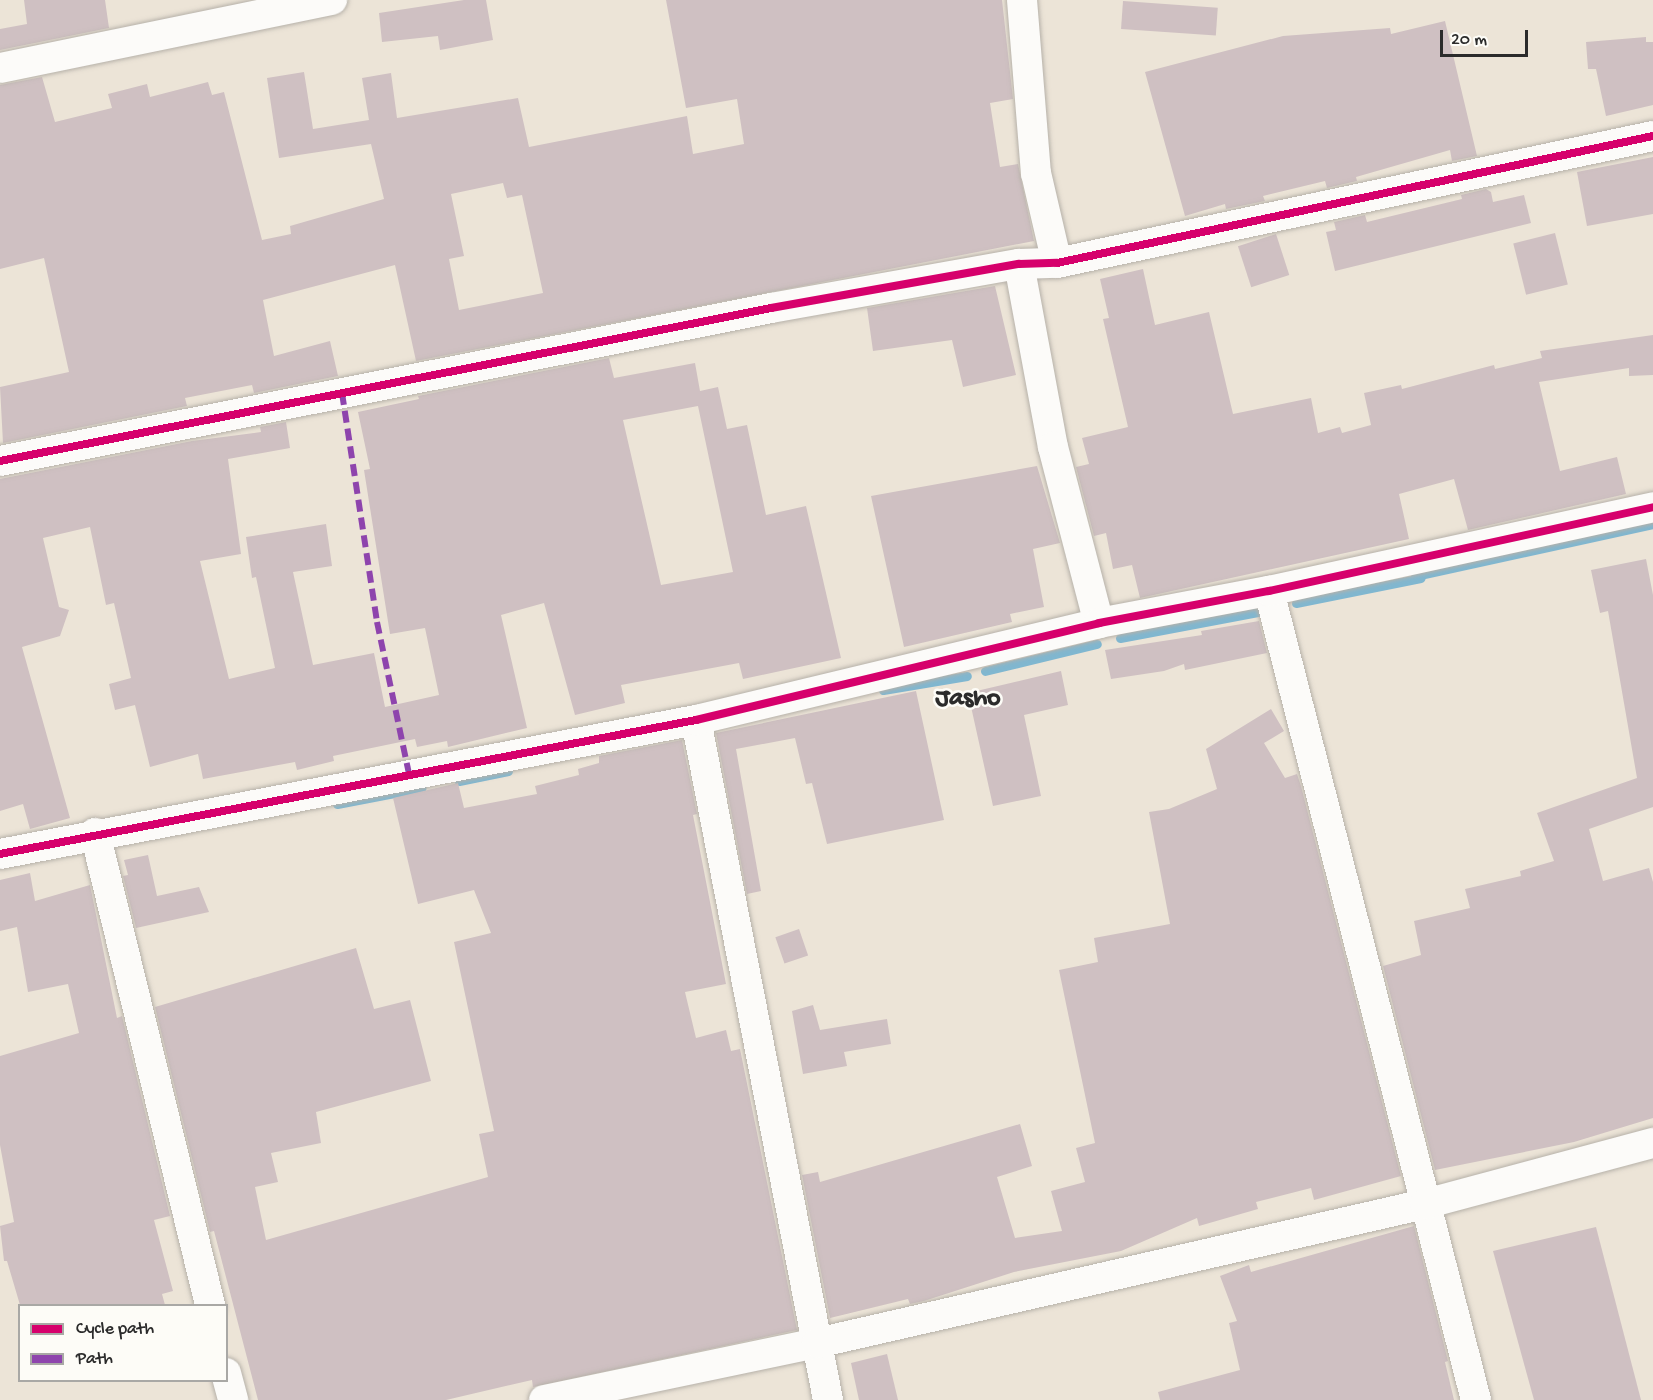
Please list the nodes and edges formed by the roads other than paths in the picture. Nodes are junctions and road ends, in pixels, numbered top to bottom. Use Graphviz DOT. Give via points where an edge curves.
graph roads {
  1 [pos="332,0"];
  2 [pos="1022,0"];
  3 [pos="0,68"];
  4 [pos="1653,136"];
  5 [pos="1057,263"];
  6 [pos="1019,264"];
  7 [pos="0,461"];
  8 [pos="1653,507"];
  9 [pos="1269,591"];
  10 [pos="1099,623"];
  11 [pos="696,720"];
  12 [pos="95,833"];
  13 [pos="0,854"];
  14 [pos="1653,1143"];
  15 [pos="1425,1204"];
  16 [pos="210,1304"];
  17 [pos="817,1343"];
  18 [pos="228,1381"];
  19 [pos="233,1400"];
  20 [pos="543,1400"];
  21 [pos="828,1400"];
  22 [pos="1476,1400"];
  1 -- 3 [label="street"];
  2 -- 5 [label="street" via="1036,173"];
  4 -- 5 [label="street"];
  5 -- 6 [label="street"];
  6 -- 7 [label="street" via="771,308"];
  6 -- 10 [label="street" via="1053,447"];
  8 -- 9 [label="street"];
  9 -- 10 [label="street"];
  9 -- 15 [label="street"];
  10 -- 11 [label="street"];
  11 -- 12 [label="street"];
  11 -- 17 [label="street"];
  12 -- 13 [label="street"];
  12 -- 16 [label="street"];
  14 -- 15 [label="street"];
  15 -- 17 [label="street"];
  15 -- 22 [label="street"];
  17 -- 20 [label="street"];
  17 -- 21 [label="street"];
  18 -- 19 [label="street"];
}
